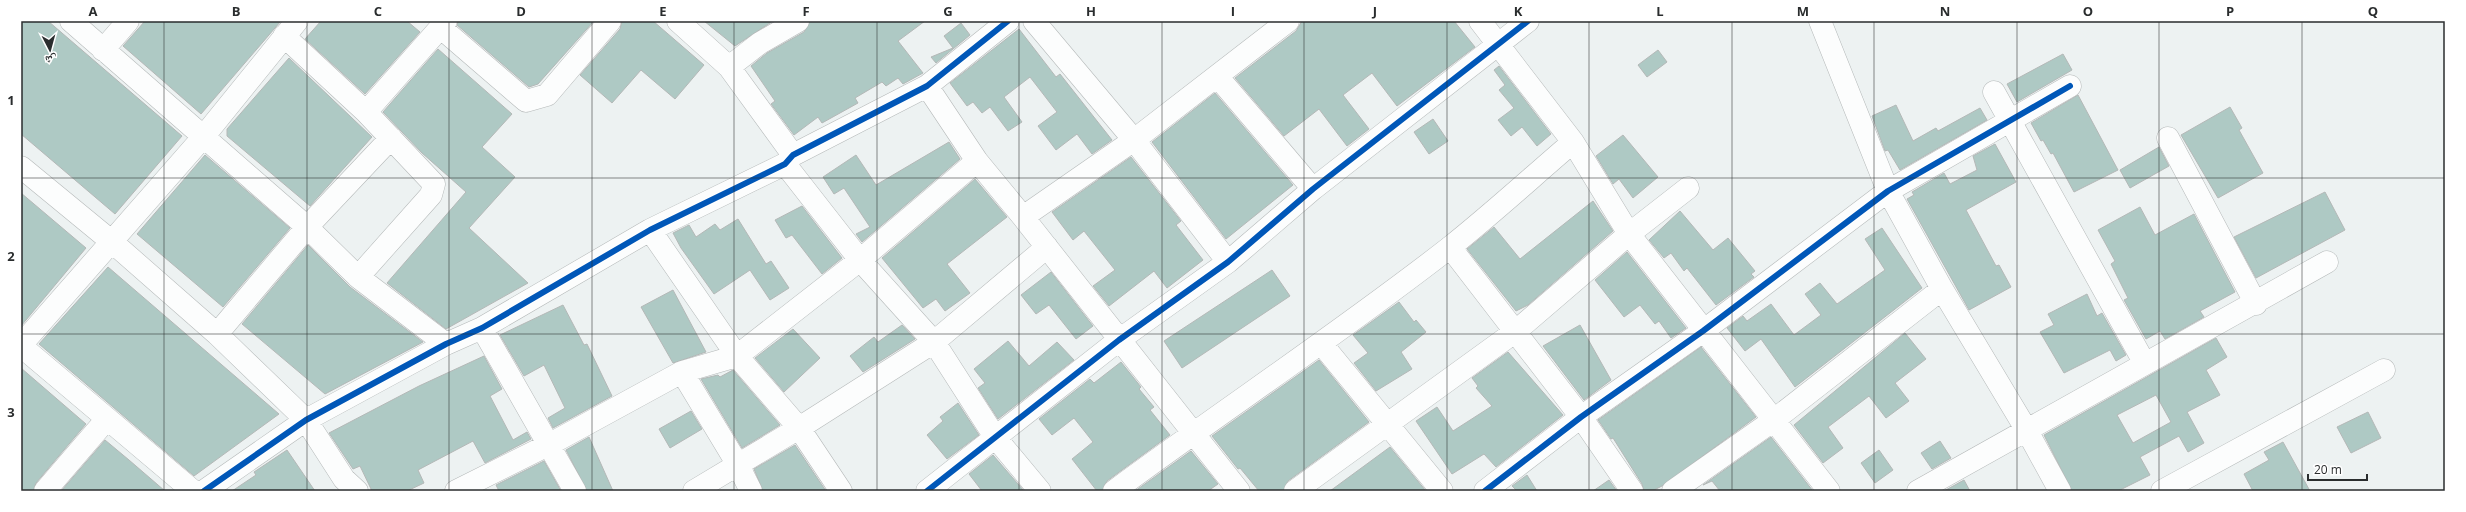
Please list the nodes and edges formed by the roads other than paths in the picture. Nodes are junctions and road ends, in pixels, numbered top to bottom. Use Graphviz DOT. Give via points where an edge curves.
graph roads {
  1 [pos="71,21"];
  2 [pos="128,21"];
  3 [pos="610,21"];
  4 [pos="678,21"];
  5 [pos="798,21"];
  6 [pos="1008,21"];
  7 [pos="1034,21"];
  8 [pos="1288,21"];
  9 [pos="1480,21"];
  10 [pos="1528,21"];
  11 [pos="1820,21"];
  12 [pos="443,24"];
  13 [pos="291,28"];
  14 [pos="1499,43"];
  15 [pos="104,50"];
  16 [pos="729,67"];
  17 [pos="1217,76"];
  18 [pos="927,86"];
  19 [pos="2070,86"];
  20 [pos="1994,92"];
  21 [pos="366,112"];
  22 [pos="2010,122"];
  23 [pos="204,136"];
  24 [pos="392,138"];
  25 [pos="2168,138"];
  26 [pos="1134,140"];
  27 [pos="1573,142"];
  28 [pos="789,159"];
  29 [pos="977,161"];
  30 [pos="21,167"];
  31 [pos="1688,188"];
  32 [pos="1313,189"];
  33 [pos="1888,191"];
  34 [pos="1023,217"];
  35 [pos="307,227"];
  36 [pos="650,230"];
  37 [pos="1629,234"];
  38 [pos="111,241"];
  39 [pos="1047,247"];
  40 [pos="1450,247"];
  41 [pos="860,260"];
  42 [pos="1228,262"];
  43 [pos="2327,262"];
  44 [pos="358,277"];
  45 [pos="1942,289"];
  46 [pos="2256,304"];
  47 [pos="482,328"];
  48 [pos="1516,331"];
  49 [pos="1703,331"];
  50 [pos="217,334"];
  51 [pos="1119,340"];
  52 [pos="934,342"];
  53 [pos="1321,343"];
  54 [pos="446,344"];
  55 [pos="21,345"];
  56 [pos="737,356"];
  57 [pos="2145,364"];
  58 [pos="2384,370"];
  59 [pos="682,372"];
  60 [pos="1581,417"];
  61 [pos="106,420"];
  62 [pos="306,420"];
  63 [pos="1774,420"];
  64 [pos="1388,425"];
  65 [pos="799,428"];
  66 [pos="2026,429"];
  67 [pos="1193,432"];
  68 [pos="995,438"];
  69 [pos="550,444"];
  70 [pos="738,465"];
  71 [pos="45,491"];
  72 [pos="193,491"];
  73 [pos="204,491"];
  74 [pos="357,491"];
  75 [pos="456,491"];
  76 [pos="575,491"];
  77 [pos="694,491"];
  78 [pos="751,491"];
  79 [pos="841,491"];
  80 [pos="928,491"];
  81 [pos="1040,491"];
  82 [pos="1114,491"];
  83 [pos="1239,491"];
  84 [pos="1295,491"];
  85 [pos="1442,491"];
  86 [pos="1485,491"];
  87 [pos="1632,491"];
  88 [pos="1673,491"];
  89 [pos="1829,491"];
  90 [pos="1918,491"];
  91 [pos="2060,491"];
  92 [pos="2162,491"];
  1 -- 15 [label="street"];
  2 -- 15 [label="street"];
  3 -- 12 [label="street" via="546,95 526,101"];
  4 -- 16 [label="street"];
  5 -- 16 [label="street" via="760,43"];
  6 -- 18 [label="street"];
  7 -- 26 [label="street"];
  8 -- 17 [label="street"];
  9 -- 14 [label="street"];
  10 -- 14 [label="street"];
  11 -- 33 [label="street"];
  12 -- 21 [label="street"];
  13 -- 21 [label="street"];
  13 -- 23 [label="street"];
  14 -- 27 [label="street"];
  14 -- 32 [label="street"];
  15 -- 23 [label="street"];
  16 -- 28 [label="street"];
  17 -- 26 [label="street"];
  17 -- 32 [label="street"];
  18 -- 28 [label="street"];
  18 -- 29 [label="street"];
  19 -- 22 [label="street"];
  20 -- 22 [label="street"];
  21 -- 24 [label="street"];
  22 -- 33 [label="street"];
  22 -- 57 [label="street"];
  23 -- 35 [label="street"];
  23 -- 38 [label="street"];
  24 -- 35 [label="street"];
  24 -- 44 [label="street" via="434,184 431,195"];
  25 -- 46 [label="street"];
  26 -- 34 [label="street"];
  26 -- 42 [label="street"];
  27 -- 37 [label="street"];
  27 -- 40 [label="street"];
  28 -- 36 [label="street"];
  28 -- 41 [label="street"];
  29 -- 34 [label="street"];
  29 -- 41 [label="street"];
  30 -- 38 [label="street"];
  31 -- 37 [label="street"];
  32 -- 42 [label="street"];
  33 -- 45 [label="street"];
  33 -- 49 [label="street"];
  34 -- 39 [label="street"];
  35 -- 44 [label="street"];
  35 -- 50 [label="street"];
  36 -- 47 [label="street"];
  36 -- 56 [label="street"];
  37 -- 48 [label="street"];
  37 -- 49 [label="street"];
  38 -- 50 [label="street"];
  38 -- 55 [label="street"];
  39 -- 51 [label="street"];
  39 -- 52 [label="street"];
  40 -- 48 [label="street"];
  40 -- 53 [label="street"];
  41 -- 52 [label="street"];
  41 -- 56 [label="street"];
  42 -- 51 [label="street"];
  43 -- 46 [label="street"];
  44 -- 54 [label="street"];
  45 -- 63 [label="street"];
  45 -- 66 [label="street"];
  46 -- 57 [label="street"];
  47 -- 54 [label="street"];
  47 -- 69 [label="street"];
  48 -- 60 [label="street"];
  48 -- 64 [label="street"];
  49 -- 60 [label="street"];
  49 -- 63 [label="street"];
  50 -- 62 [label="street"];
  51 -- 67 [label="street"];
  51 -- 68 [label="street"];
  52 -- 65 [label="street"];
  52 -- 68 [label="street"];
  53 -- 64 [label="street"];
  53 -- 67 [label="street"];
  54 -- 62 [label="street"];
  55 -- 61 [label="street"];
  56 -- 59 [label="street"];
  56 -- 65 [label="street"];
  57 -- 66 [label="street"];
  58 -- 92 [label="street"];
  59 -- 69 [label="street"];
  59 -- 70 [label="street"];
  60 -- 86 [label="street"];
  60 -- 87 [label="street"];
  61 -- 71 [label="street"];
  61 -- 72 [label="street"];
  62 -- 73 [label="street"];
  62 -- 74 [label="street" via="344,479"];
  63 -- 88 [label="street"];
  63 -- 89 [label="street"];
  64 -- 84 [label="street"];
  64 -- 85 [label="street"];
  65 -- 70 [label="street"];
  65 -- 79 [label="street"];
  66 -- 90 [label="street"];
  66 -- 91 [label="street"];
  67 -- 82 [label="street"];
  67 -- 83 [label="street"];
  68 -- 80 [label="street"];
  68 -- 81 [label="street"];
  69 -- 75 [label="street"];
  69 -- 76 [label="street"];
  70 -- 77 [label="street"];
  70 -- 78 [label="street"];
}
